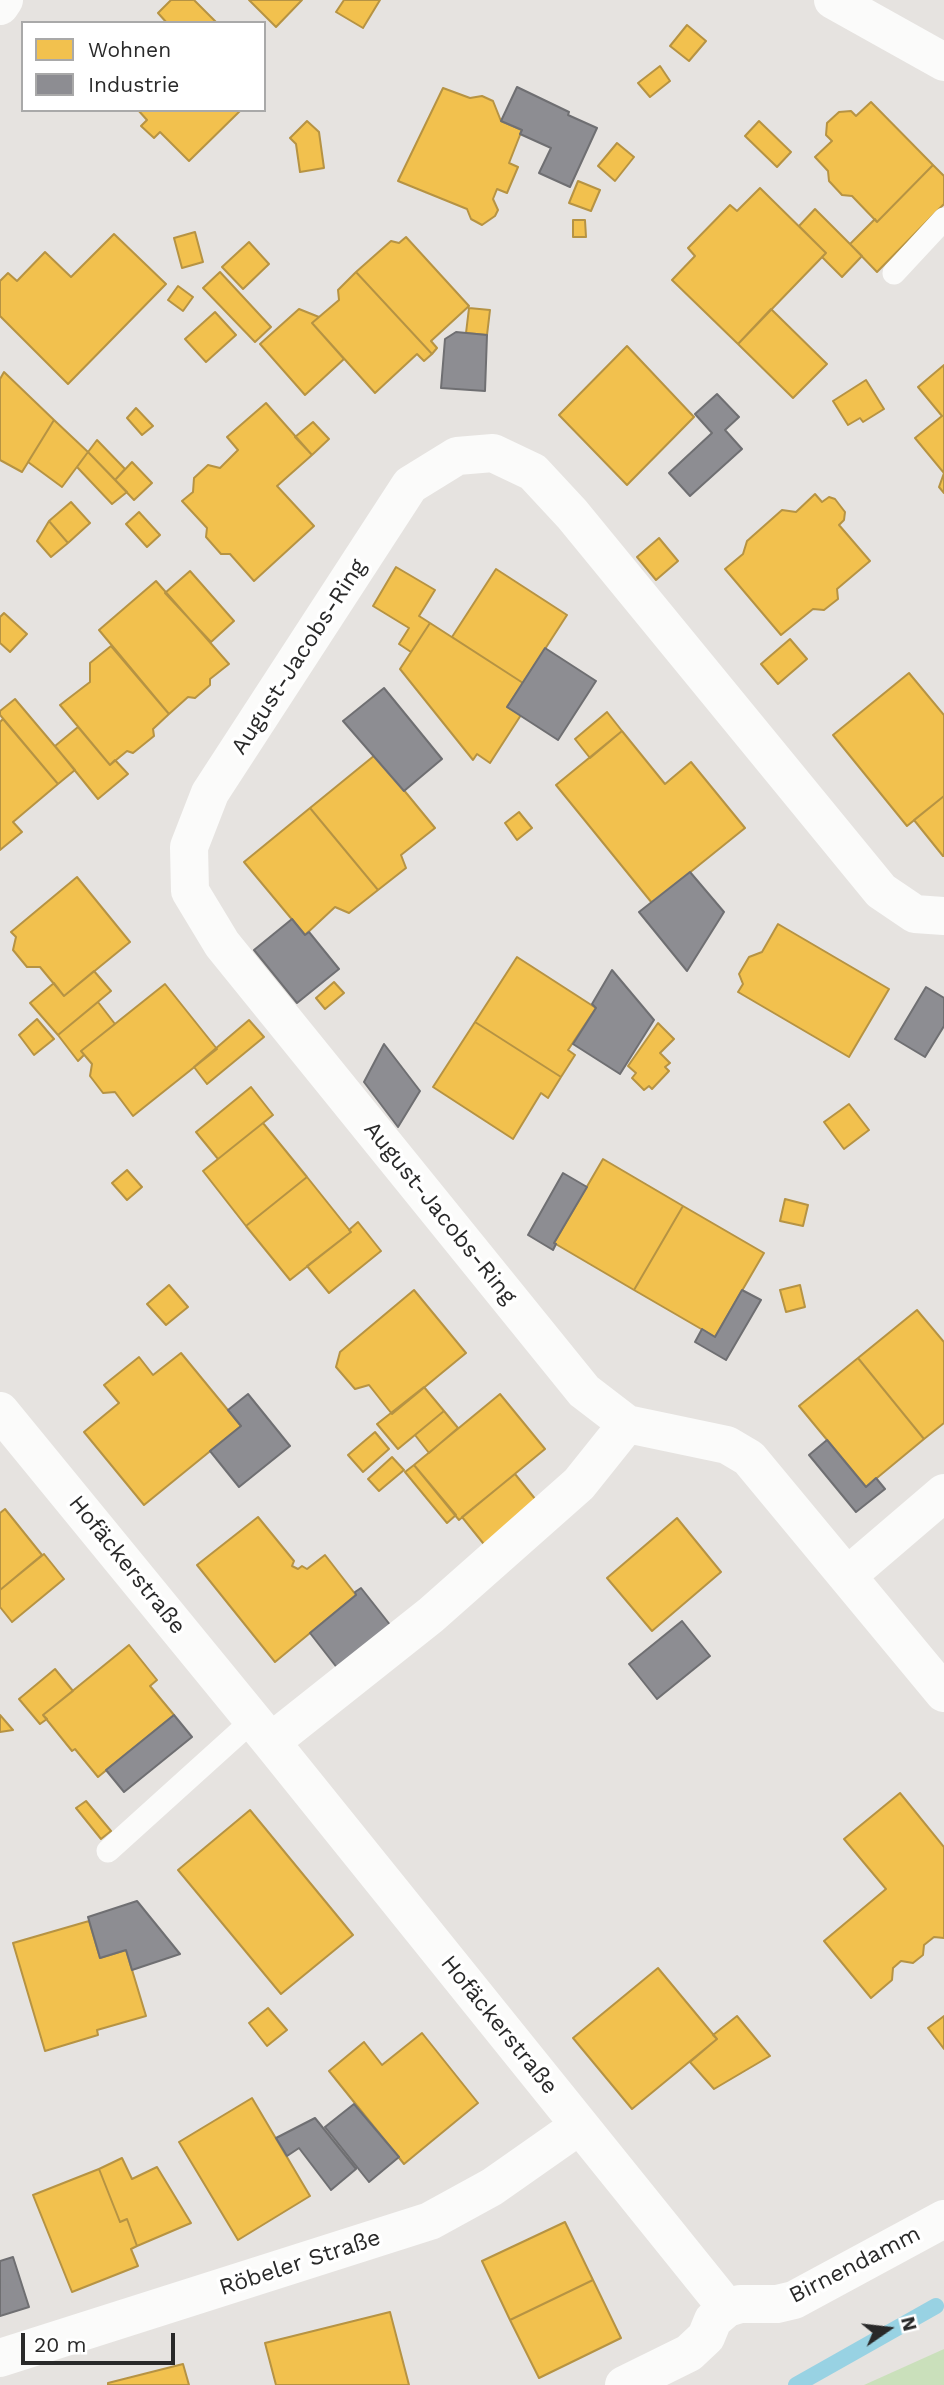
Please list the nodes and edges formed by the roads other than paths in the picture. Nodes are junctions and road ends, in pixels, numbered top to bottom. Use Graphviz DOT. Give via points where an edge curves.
graph roads {
  1 [pos="4,0"];
  2 [pos="833,0"];
  3 [pos="0,6"];
  4 [pos="944,62"];
  5 [pos="944,219"];
  6 [pos="894,274"];
  7 [pos="944,916"];
  8 [pos="0,1411"];
  9 [pos="626,1424"];
  10 [pos="944,1493"];
  11 [pos="847,1576"];
  12 [pos="944,1693"];
  13 [pos="262,1731"];
  14 [pos="108,1851"];
  15 [pos="579,2126"];
  16 [pos="944,2219"];
  17 [pos="727,2308"];
  18 [pos="0,2358"];
  19 [pos="624,2385"];
  1 -- 3 [label="street"];
  2 -- 4 [label="street"];
  5 -- 6 [label="lane"];
  7 -- 9 [label="street, August-Jacobs-Ring" via="915,914 881,891 572,514 533,472 493,453 457,456 410,485 210,793 189,847 190,891 222,944 584,1391"];
  8 -- 13 [label="street, Hofäckerstraße"];
  9 -- 11 [label="street, August-Jacobs-Ring" via="727,1445 749,1458"];
  9 -- 13 [label="street" via="579,1484 431,1615"];
  10 -- 11 [label="street"];
  11 -- 12 [label="street, August-Jacobs-Ring"];
  13 -- 14 [label="lane"];
  13 -- 15 [label="street, Hofäckerstraße"];
  15 -- 17 [label="street, Hofäckerstraße"];
  15 -- 18 [label="street, Röbeler Straße" via="492,2187 430,2221"];
  16 -- 17 [label="street, Birnendamm" via="794,2300"];
  17 -- 19 [label="street" via="689,2353"];
}
